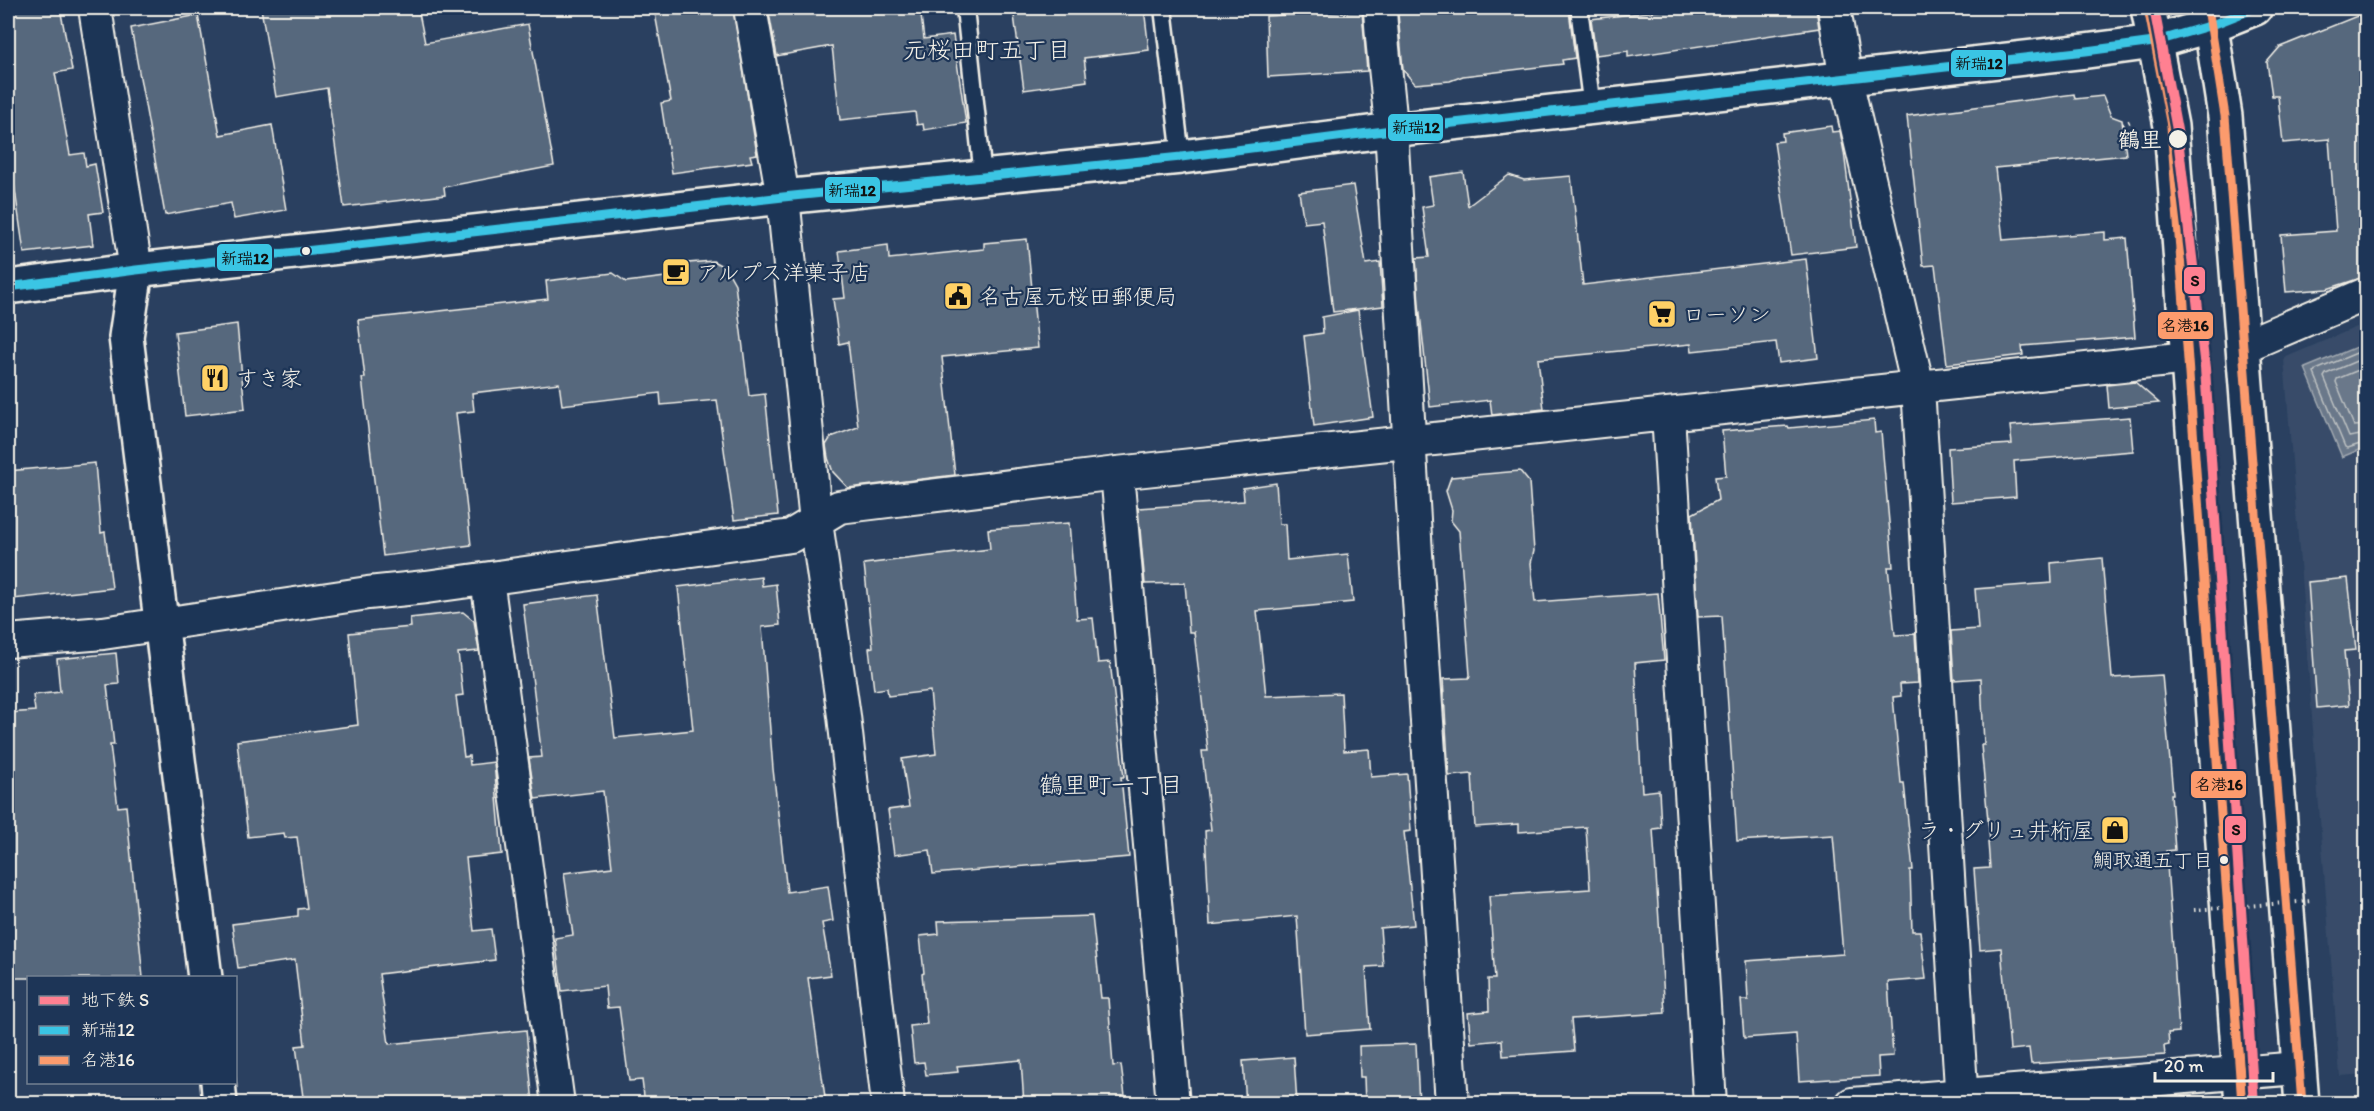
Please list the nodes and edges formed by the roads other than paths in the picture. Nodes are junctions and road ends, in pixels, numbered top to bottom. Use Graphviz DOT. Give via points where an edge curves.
graph roads {
  1 [pos="95,8"];
  2 [pos="750,8"];
  3 [pos="965,8"];
  4 [pos="1163,8"];
  5 [pos="1380,8"];
  6 [pos="1579,8"];
  7 [pos="1834,8"];
  8 [pos="2148,8"];
  9 [pos="2255,8"];
  10 [pos="2210,16"];
  11 [pos="2154,42"];
  12 [pos="1846,80"];
  13 [pos="1592,108"];
  14 [pos="1392,130"];
  15 [pos="1181,157"];
  16 [pos="983,177"];
  17 [pos="783,197"];
  18 [pos="136,270"];
  19 [pos="8,287"];
  20 [pos="2367,294"];
  21 [pos="2244,346"];
  22 [pos="2188,358"];
  23 [pos="1918,387"];
  24 [pos="1668,414"];
  25 [pos="1408,441"];
  26 [pos="1117,473"];
  27 [pos="816,522"];
  28 [pos="487,579"];
  29 [pos="163,625"];
  30 [pos="8,641"];
  31 [pos="205,976"];
  32 [pos="2299,1068"];
  33 [pos="218,1084"];
  34 [pos="2241,1088"];
  35 [pos="1961,1099"];
  36 [pos="220,1104"];
  37 [pos="558,1104"];
  38 [pos="888,1104"];
  39 [pos="1173,1104"];
  40 [pos="1452,1104"];
  41 [pos="1710,1104"];
  42 [pos="1852,1104"];
  43 [pos="2302,1104"];
  1 -- 18 [label="street"];
  2 -- 17 [label="street"];
  3 -- 16 [label="lane"];
  4 -- 15 [label="lane"];
  5 -- 14 [label="street"];
  6 -- 13 [label="lane"];
  7 -- 12 [label="street"];
  8 -- 11 [label="street"];
  9 -- 10 [label="street"];
  10 -- 11 [label="street"];
  10 -- 21 [label="street" via="2225,116"];
  11 -- 12 [label="street"];
  11 -- 22 [label="street" via="2171,126"];
  12 -- 13 [label="street"];
  12 -- 23 [label="street"];
  13 -- 14 [label="street"];
  14 -- 15 [label="street"];
  14 -- 25 [label="street"];
  15 -- 16 [label="street"];
  16 -- 17 [label="street"];
  17 -- 18 [label="street"];
  17 -- 27 [label="street"];
  18 -- 19 [label="street"];
  18 -- 29 [label="street" via="126,337"];
  20 -- 21 [label="street"];
  21 -- 32 [label="street"];
  22 -- 23 [label="street"];
  22 -- 34 [label="street"];
  23 -- 24 [label="street"];
  23 -- 35 [label="street"];
  24 -- 25 [label="street"];
  24 -- 41 [label="street"];
  25 -- 26 [label="street"];
  25 -- 40 [label="street"];
  26 -- 27 [label="street" via="839,507"];
  26 -- 39 [label="street"];
  27 -- 28 [label="street" via="791,536"];
  27 -- 38 [label="street" via="844,716"];
  28 -- 29 [label="street"];
  28 -- 37 [label="street"];
  29 -- 30 [label="street"];
  29 -- 31 [label="street"];
  32 -- 34 [label="street"];
  32 -- 43 [label="street"];
  33 -- 36 [label="street"];
  34 -- 35 [label="street"];
  35 -- 42 [label="street"];
}
